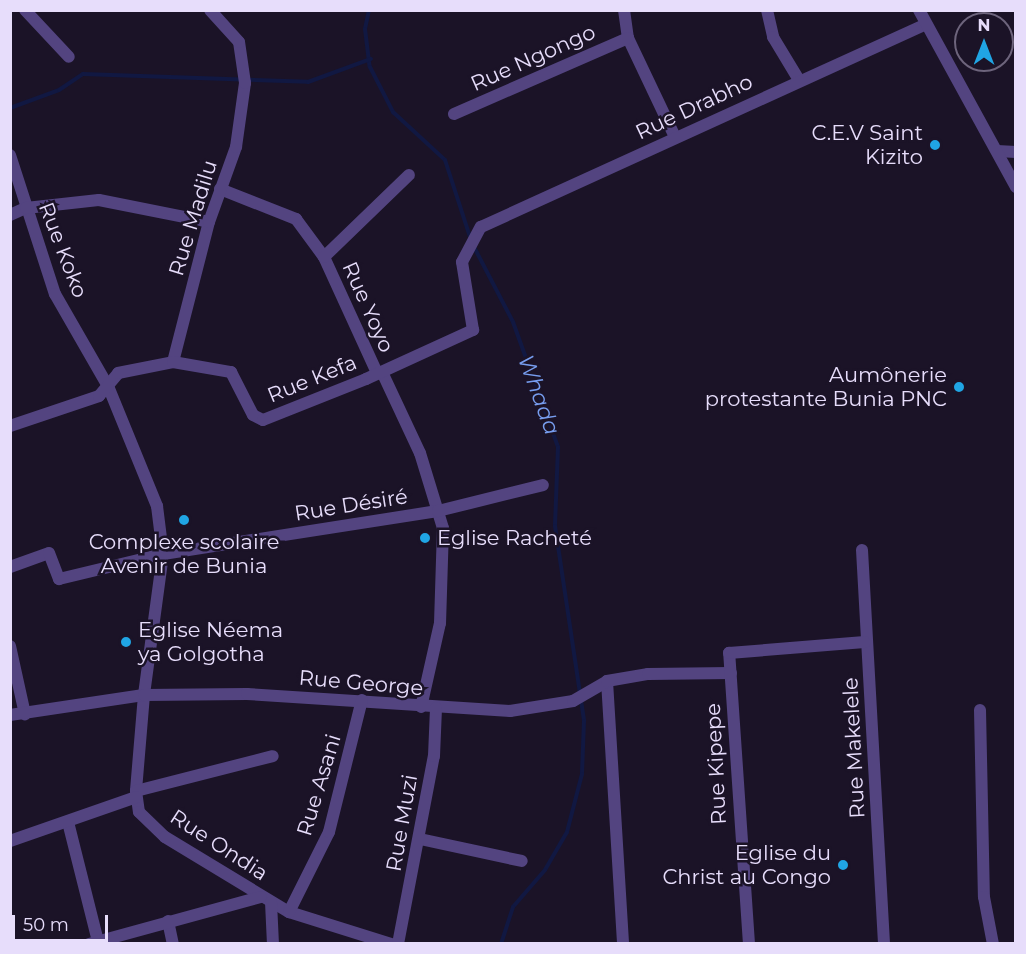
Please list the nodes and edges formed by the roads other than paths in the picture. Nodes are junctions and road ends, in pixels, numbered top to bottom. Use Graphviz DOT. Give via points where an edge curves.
graph roads {
  1 [pos="25,10"];
  2 [pos="210,10"];
  3 [pos="624,10"];
  4 [pos="767,10"];
  5 [pos="919,10"];
  6 [pos="925,25"];
  7 [pos="628,38"];
  8 [pos="69,57"];
  9 [pos="799,80"];
  10 [pos="454,114"];
  11 [pos="675,137"];
  12 [pos="997,151"];
  13 [pos="1016,152"];
  14 [pos="10,155"];
  15 [pos="409,176"];
  16 [pos="1016,187"];
  17 [pos="220,189"];
  18 [pos="26,208"];
  19 [pos="10,215"];
  20 [pos="209,222"];
  21 [pos="466,247"];
  22 [pos="324,257"];
  23 [pos="173,363"];
  24 [pos="379,373"];
  25 [pos="108,386"];
  26 [pos="10,426"];
  27 [pos="543,486"];
  28 [pos="438,511"];
  29 [pos="862,550"];
  30 [pos="163,554"];
  31 [pos="10,567"];
  32 [pos="865,642"];
  33 [pos="10,646"];
  34 [pos="731,673"];
  35 [pos="607,681"];
  36 [pos="144,695"];
  37 [pos="362,700"];
  38 [pos="421,707"];
  39 [pos="436,708"];
  40 [pos="981,710"];
  41 [pos="25,714"];
  42 [pos="10,715"];
  43 [pos="273,756"];
  44 [pos="136,794"];
  45 [pos="68,822"];
  46 [pos="420,839"];
  47 [pos="10,841"];
  48 [pos="522,861"];
  49 [pos="266,900"];
  50 [pos="289,912"];
  51 [pos="168,921"];
  52 [pos="365,941"];
  53 [pos="93,942"];
  54 [pos="173,944"];
  55 [pos="273,944"];
  56 [pos="391,944"];
  57 [pos="398,944"];
  58 [pos="622,944"];
  59 [pos="750,944"];
  60 [pos="884,944"];
  61 [pos="993,944"];
  1 -- 8 [label="street"];
  2 -- 17 [label="street, Rue Madilu" via="239,42 245,69 236,147"];
  3 -- 7 [label="street"];
  4 -- 9 [label="street" via="773,37"];
  5 -- 6 [label="street"];
  6 -- 9 [label="street, Rue Drabho"];
  6 -- 12 [label="street"];
  7 -- 10 [label="street, Rue Ngongo"];
  7 -- 11 [label="street"];
  9 -- 11 [label="street, Rue Drabho"];
  11 -- 21 [label="street, Rue Drabho" via="481,227"];
  12 -- 13 [label="street"];
  12 -- 16 [label="street"];
  14 -- 18 [label="street, Rue Koko"];
  15 -- 22 [label="street, Rue Yoyo"];
  17 -- 20 [label="street, Rue Madilu"];
  17 -- 22 [label="street, Rue Yoyo" via="288,211"];
  18 -- 19 [label="street"];
  18 -- 20 [label="street" via="99,200"];
  18 -- 25 [label="street, Rue Koko" via="55,294"];
  20 -- 23 [label="street, Rue Madilu"];
  21 -- 24 [label="street, Rue Kefa" via="462,262 473,330"];
  22 -- 24 [label="street, Rue Yoyo"];
  23 -- 24 [label="street, Rue Kefa" via="231,372 253,415 263,420"];
  23 -- 25 [label="street, Rue Kefa" via="118,373"];
  24 -- 28 [label="street, Rue Yoyo" via="420,453"];
  25 -- 26 [label="street, Rue Kefa" via="99,396"];
  25 -- 30 [label="street, Rue Koko" via="157,506"];
  27 -- 28 [label="street, Rue Désiré"];
  28 -- 30 [label="street, Rue Désiré"];
  28 -- 38 [label="street, Rue Yoyo" via="442,528 440,623"];
  29 -- 32 [label="street, Rue Makelele"];
  30 -- 31 [label="street, Rue Désiré" via="59,579 49,553"];
  30 -- 36 [label="street, Rue Koko"];
  32 -- 34 [label="street, Rue Kipepe" via="729,653"];
  32 -- 60 [label="street, Rue Makelele"];
  33 -- 41 [label="street"];
  34 -- 35 [label="street" via="648,674"];
  34 -- 59 [label="street, Rue Kipepe"];
  35 -- 39 [label="street, Rue George" via="579,699 510,711"];
  35 -- 58 [label="street"];
  36 -- 37 [label="street, Rue George"];
  36 -- 41 [label="street, Rue George"];
  36 -- 44 [label="street"];
  37 -- 38 [label="street, Rue George"];
  37 -- 50 [label="street, Rue Asani" via="329,832"];
  38 -- 39 [label="street, Rue George"];
  39 -- 46 [label="street, Rue Muzi"];
  40 -- 61 [label="street" via="984,897"];
  41 -- 42 [label="street, Rue George"];
  43 -- 44 [label="street"];
  44 -- 45 [label="street"];
  44 -- 49 [label="street, Rue Ondia" via="140,812 165,837"];
  45 -- 47 [label="street"];
  45 -- 53 [label="street"];
  46 -- 48 [label="street"];
  46 -- 57 [label="street, Rue Muzi"];
  49 -- 50 [label="street, Rue Ondia"];
  49 -- 51 [label="street"];
  49 -- 55 [label="street"];
  50 -- 52 [label="street, Rue Ondia"];
  51 -- 53 [label="street"];
  51 -- 54 [label="street"];
  52 -- 56 [label="street, Rue Ondia"];
}
